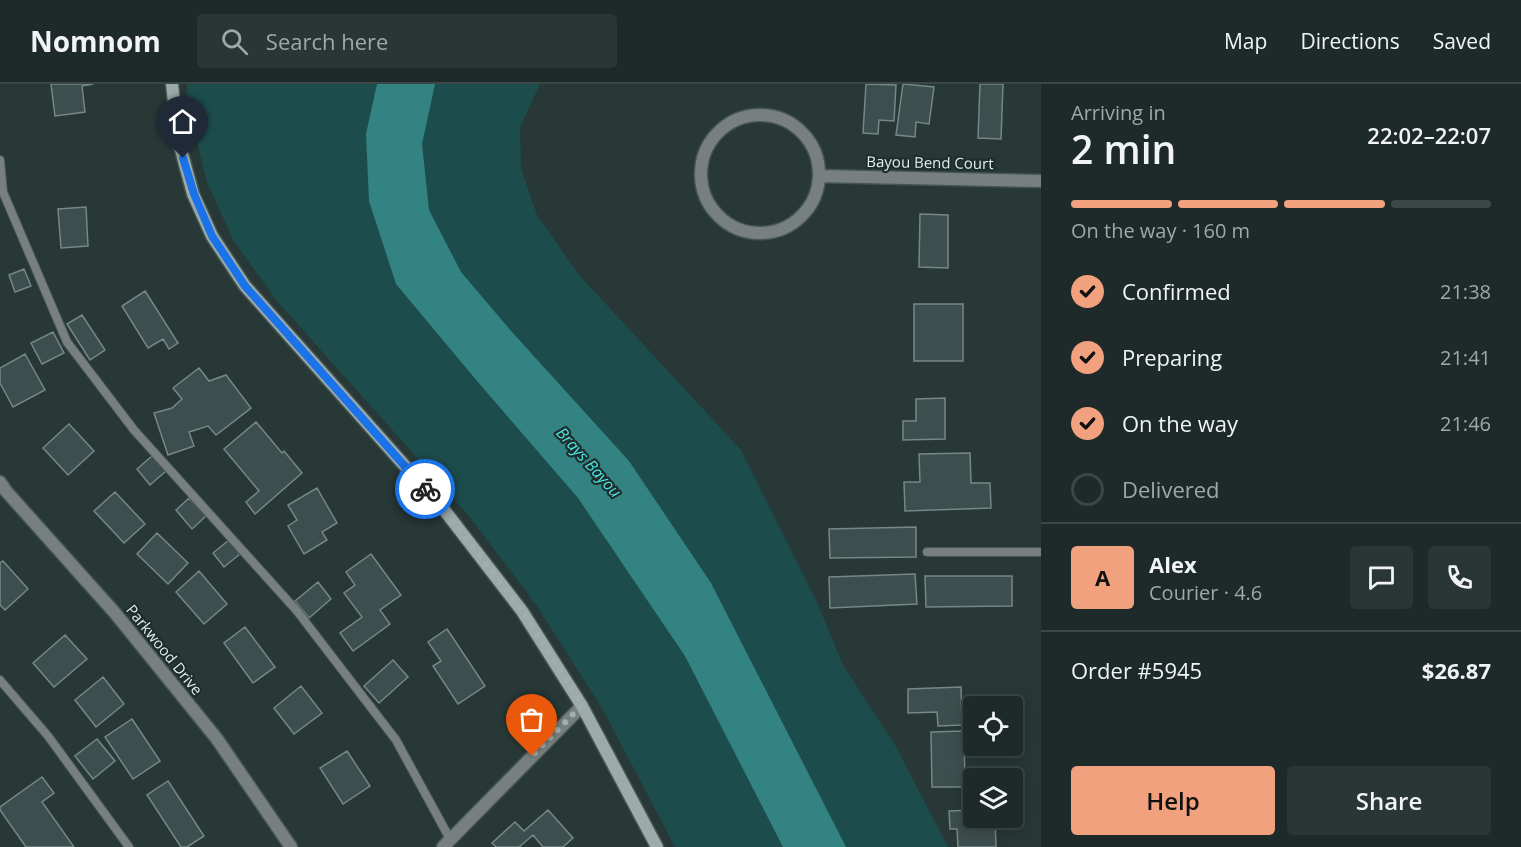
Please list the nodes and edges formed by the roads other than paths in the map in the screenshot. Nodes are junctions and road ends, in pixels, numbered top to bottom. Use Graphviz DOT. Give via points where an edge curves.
graph roads {
  1 [pos="172,84"];
  2 [pos="0,160"];
  3 [pos="819,176"];
  4 [pos="1041,181"];
  5 [pos="0,482"];
  6 [pos="927,552"];
  7 [pos="1041,552"];
  8 [pos="0,680"];
  9 [pos="582,705"];
  10 [pos="446,843"];
  11 [pos="129,847"];
  12 [pos="291,847"];
  13 [pos="657,847"];
  1 -- 9 [label="main road" via="178,139 194,194 212,236 239,278 445,511 522,610"];
  2 -- 10 [label="lane" via="3,192 67,342 135,430 297,611 396,740"];
  3 -- 3 [label="street" via="816,157 796,127 761,115 743,117 726,125 708,146 701,172 703,191 717,214 740,230 758,233 776,231 793,223 815,194"];
  3 -- 4 [label="street, Bayou Bend Court"];
  5 -- 12 [label="street, Parkwood Drive" via="115,613 217,739"];
  6 -- 7 [label="lane"];
  8 -- 11 [label="lane" via="48,736"];
  9 -- 10 [label="street"];
  9 -- 13 [label="main road"];
}
